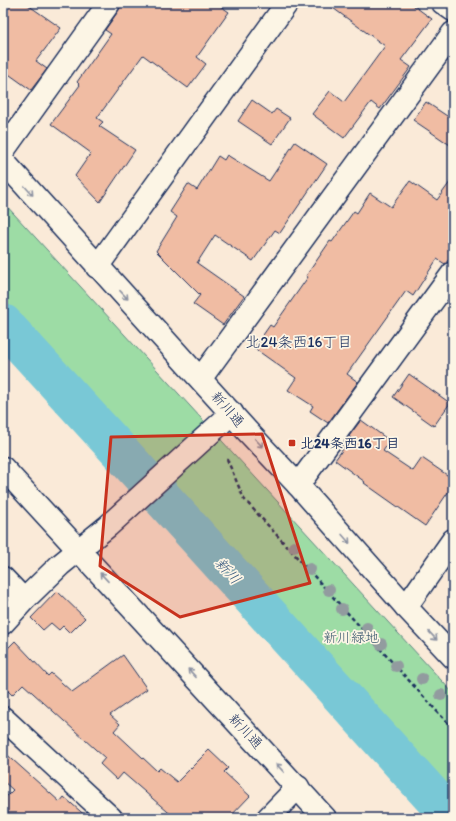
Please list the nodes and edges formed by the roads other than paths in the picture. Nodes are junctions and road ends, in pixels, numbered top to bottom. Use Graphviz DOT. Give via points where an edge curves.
graph roads {
  1 [pos="109,3"];
  2 [pos="287,3"];
  3 [pos="443,3"];
  4 [pos="453,10"];
  5 [pos="453,34"];
  6 [pos="3,151"];
  7 [pos="3,161"];
  8 [pos="97,267"];
  9 [pos="453,273"];
  10 [pos="201,378"];
  11 [pos="232,413"];
  12 [pos="3,468"];
  13 [pos="298,485"];
  14 [pos="453,540"];
  15 [pos="78,549"];
  16 [pos="3,578"];
  17 [pos="24,600"];
  18 [pos="406,607"];
  19 [pos="3,623"];
  20 [pos="453,657"];
  21 [pos="3,718"];
  22 [pos="298,787"];
  23 [pos="111,818"];
  24 [pos="268,818"];
  25 [pos="325,818"];
  1 -- 6 [label="street"];
  2 -- 8 [label="street"];
  3 -- 4 [label="street"];
  5 -- 10 [label="street"];
  7 -- 8 [label="street, 新川通, one-way"];
  8 -- 10 [label="street, 新川通, one-way"];
  9 -- 13 [label="street"];
  10 -- 11 [label="street, 新川通"];
  11 -- 13 [label="street, 新川通, one-way"];
  11 -- 15 [label="street" via="108,526"];
  12 -- 15 [label="street, 新川通"];
  13 -- 18 [label="street, 新川通, one-way"];
  14 -- 18 [label="street"];
  15 -- 17 [label="street"];
  22 -- 15 [label="street, 新川通, one-way"];
  16 -- 17 [label="street"];
  17 -- 19 [label="street"];
  18 -- 20 [label="street, 新川通, one-way"];
  21 -- 23 [label="street"];
  22 -- 24 [label="street"];
  22 -- 25 [label="street, 新川通"];
}
